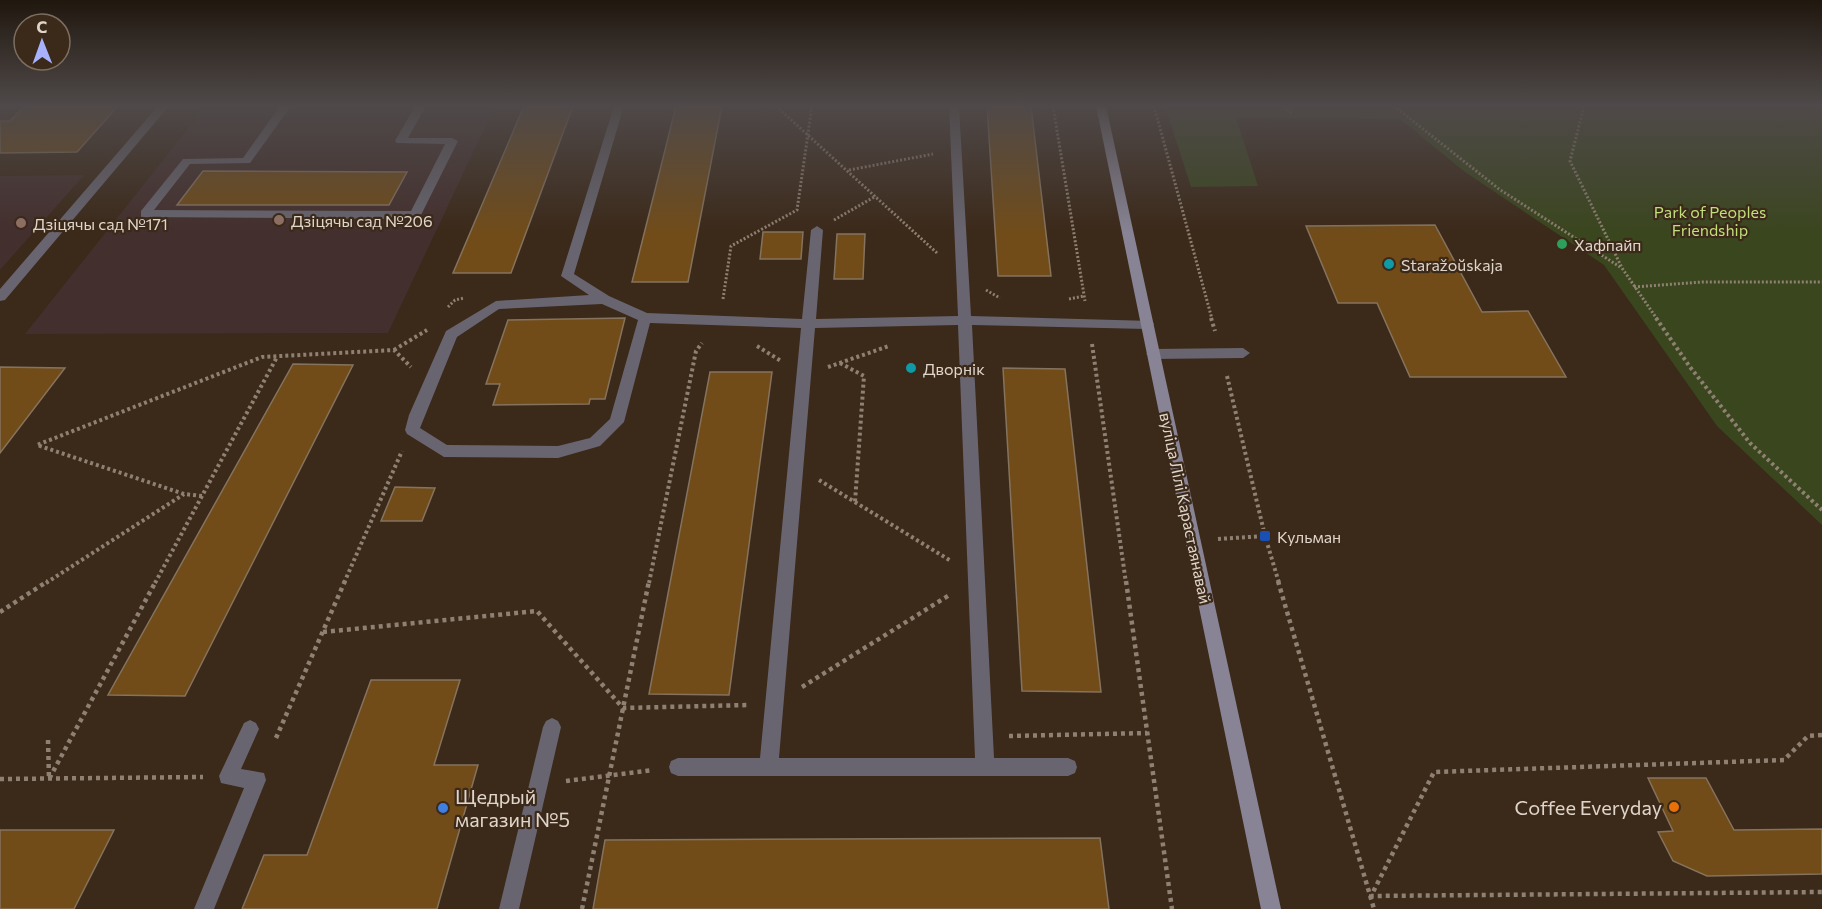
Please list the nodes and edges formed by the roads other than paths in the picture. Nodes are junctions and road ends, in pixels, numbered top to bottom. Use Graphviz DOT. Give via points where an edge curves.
graph roads {
  1 [pos="128,148"];
  2 [pos="255,148"];
  3 [pos="448,148"];
  4 [pos="606,148"];
  5 [pos="956,148"];
  6 [pos="1110,148"];
  7 [pos="817,230"];
  8 [pos="0,297"];
  9 [pos="604,299"];
  10 [pos="645,318"];
  11 [pos="964,320"];
  12 [pos="808,324"];
  13 [pos="1147,324"];
  14 [pos="1244,353"];
  15 [pos="1153,354"];
  16 [pos="552,727"];
  17 [pos="250,729"];
  18 [pos="769,766"];
  19 [pos="678,767"];
  20 [pos="985,767"];
  21 [pos="1068,767"];
  22 [pos="204,909"];
  23 [pos="509,909"];
  24 [pos="1271,909"];
  1 -- 8 [label="street"];
  2 -- 3 [label="street" via="246,161 187,161 145,214 415,215"];
  4 -- 9 [label="street" via="567,276"];
  5 -- 11 [label="street"];
  6 -- 13 [label="main road, вуліца Лілі Карастаянавай"];
  7 -- 12 [label="street"];
  9 -- 10 [label="street"];
  9 -- 10 [label="street" via="496,305 451,334 412,430 444,450 558,452 596,442 617,422"];
  10 -- 12 [label="street"];
  11 -- 12 [label="street"];
  11 -- 13 [label="street"];
  11 -- 20 [label="street"];
  12 -- 18 [label="street"];
  13 -- 15 [label="main road, вуліца Лілі Карастаянавай"];
  14 -- 15 [label="street"];
  15 -- 24 [label="main road, вуліца Лілі Карастаянавай"];
  16 -- 23 [label="street"];
  17 -- 22 [label="street" via="228,776 258,780"];
  18 -- 19 [label="street"];
  18 -- 20 [label="street"];
  20 -- 21 [label="street"];
}
